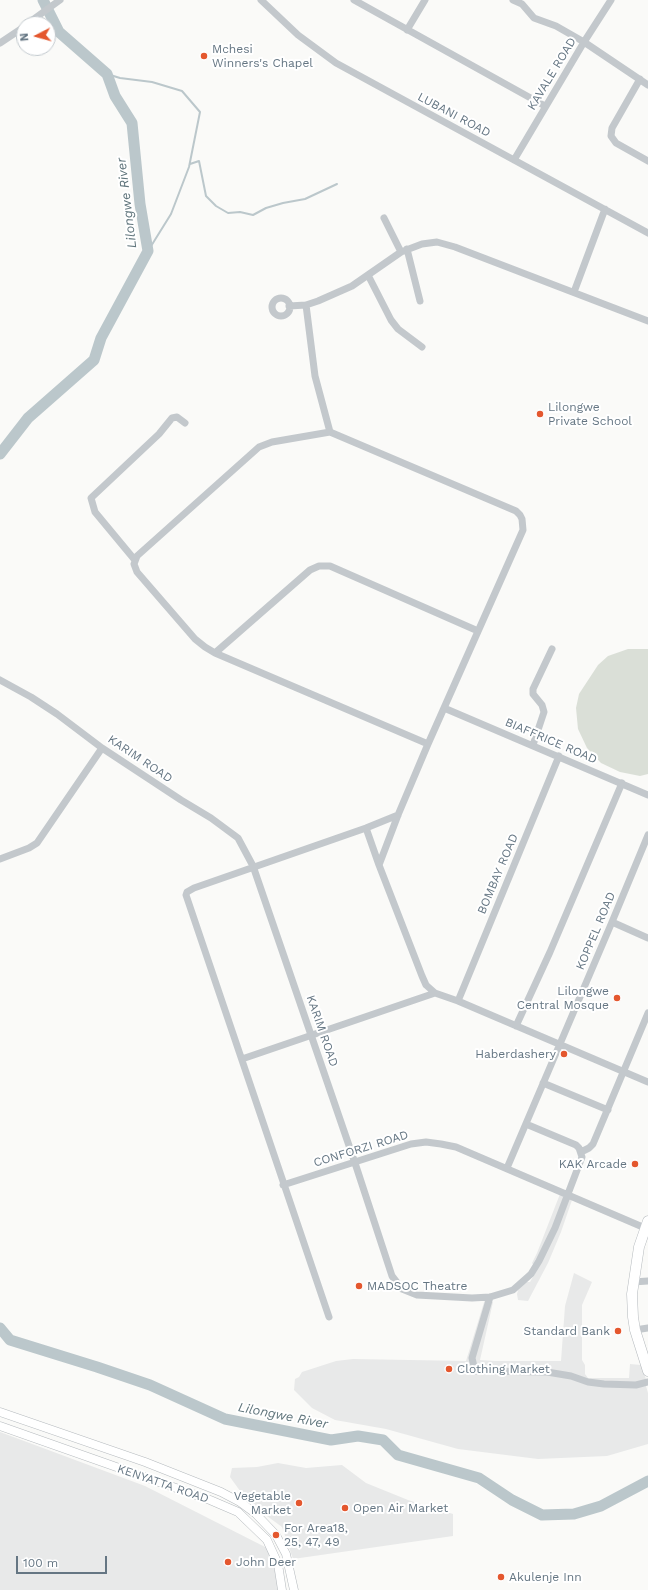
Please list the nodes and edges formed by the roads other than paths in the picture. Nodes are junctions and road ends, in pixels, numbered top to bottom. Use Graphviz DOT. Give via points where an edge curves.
graph roads {
  1 [pos="60,0"];
  2 [pos="261,0"];
  3 [pos="354,0"];
  4 [pos="425,0"];
  5 [pos="513,0"];
  6 [pos="611,0"];
  7 [pos="38,16"];
  8 [pos="407,30"];
  9 [pos="16,32"];
  10 [pos="584,42"];
  11 [pos="0,44"];
  12 [pos="640,79"];
  13 [pos="648,84"];
  14 [pos="545,106"];
  15 [pos="514,160"];
  16 [pos="648,161"];
  17 [pos="605,209"];
  18 [pos="384,218"];
  19 [pos="648,233"];
  20 [pos="404,250"];
  21 [pos="368,275"];
  22 [pos="574,292"];
  23 [pos="420,301"];
  24 [pos="289,306"];
  25 [pos="306,306"];
  26 [pos="648,321"];
  27 [pos="422,347"];
  28 [pos="185,423"];
  29 [pos="330,432"];
  30 [pos="134,560"];
  31 [pos="478,631"];
  32 [pos="552,649"];
  33 [pos="215,653"];
  34 [pos="0,680"];
  35 [pos="444,708"];
  36 [pos="428,744"];
  37 [pos="533,745"];
  38 [pos="102,748"];
  39 [pos="559,756"];
  40 [pos="622,783"];
  41 [pos="648,795"];
  42 [pos="398,815"];
  43 [pos="366,828"];
  44 [pos="648,835"];
  45 [pos="0,859"];
  46 [pos="379,865"];
  47 [pos="253,866"];
  48 [pos="612,922"];
  49 [pos="648,938"];
  50 [pos="435,993"];
  51 [pos="458,1001"];
  52 [pos="648,1013"];
  53 [pos="516,1026"];
  54 [pos="312,1035"];
  55 [pos="560,1044"];
  56 [pos="242,1059"];
  57 [pos="624,1072"];
  58 [pos="648,1082"];
  59 [pos="543,1083"];
  60 [pos="608,1110"];
  61 [pos="526,1124"];
  62 [pos="581,1152"];
  63 [pos="355,1163"];
  64 [pos="507,1168"];
  65 [pos="283,1185"];
  66 [pos="567,1194"];
  67 [pos="647,1224"];
  68 [pos="648,1281"];
  69 [pos="633,1282"];
  70 [pos="490,1297"];
  71 [pos="329,1316"];
  72 [pos="648,1328"];
  73 [pos="635,1330"];
  74 [pos="648,1371"];
  75 [pos="648,1382"];
  76 [pos="0,1412"];
  77 [pos="0,1426"];
  78 [pos="282,1590"];
  79 [pos="294,1590"];
  1 -- 7 [label="street"];
  2 -- 15 [label="street, LUBANI ROAD" via="298,35 336,63"];
  3 -- 8 [label="street"];
  4 -- 8 [label="street"];
  5 -- 10 [label="street" via="522,4 534,18 556,26"];
  6 -- 10 [label="street, KAVALE ROAD"];
  8 -- 14 [label="street"];
  9 -- 11 [label="street"];
  10 -- 12 [label="street"];
  10 -- 14 [label="street, KAVALE ROAD"];
  12 -- 13 [label="street"];
  12 -- 16 [label="street" via="612,128 611,136 616,143"];
  14 -- 15 [label="street, KAVALE ROAD"];
  15 -- 17 [label="street, LUBANI ROAD"];
  17 -- 19 [label="street, LUBANI ROAD"];
  17 -- 22 [label="street"];
  18 -- 20 [label="street"];
  20 -- 21 [label="street"];
  20 -- 22 [label="street" via="436,242 446,244"];
  20 -- 23 [label="street"];
  21 -- 25 [label="street" via="352,286"];
  21 -- 27 [label="street" via="398,329"];
  22 -- 26 [label="street"];
  24 -- 25 [label="street"];
  25 -- 29 [label="street" via="315,376"];
  28 -- 30 [label="street" via="177,417 172,418 159,434 91,498 95,512"];
  29 -- 30 [label="street" via="272,442 259,447"];
  29 -- 31 [label="street" via="509,508 520,515 523,530"];
  30 -- 33 [label="street" via="137,572 195,639"];
  31 -- 33 [label="street" via="330,566 319,566 310,570"];
  31 -- 35 [label="street"];
  32 -- 37 [label="street" via="533,689 533,694 544,708"];
  33 -- 36 [label="street"];
  34 -- 38 [label="street, KARIM ROAD" via="44,705"];
  35 -- 36 [label="street"];
  35 -- 37 [label="street, BIAFFRICE ROAD"];
  36 -- 42 [label="street"];
  37 -- 39 [label="street, BIAFFRICE ROAD"];
  38 -- 45 [label="street" via="37,843"];
  38 -- 47 [label="street, KARIM ROAD" via="232,833 238,838"];
  39 -- 40 [label="street, BIAFFRICE ROAD"];
  39 -- 51 [label="street, BOMBAY ROAD"];
  40 -- 41 [label="street, BIAFFRICE ROAD"];
  40 -- 53 [label="street"];
  42 -- 43 [label="street"];
  42 -- 46 [label="street"];
  43 -- 46 [label="street"];
  43 -- 47 [label="street"];
  44 -- 48 [label="street, KOPPEL ROAD"];
  46 -- 50 [label="street" via="422,976 426,985"];
  47 -- 54 [label="street, KARIM ROAD"];
  47 -- 56 [label="street" via="194,888 187,892 186,896"];
  48 -- 49 [label="street"];
  48 -- 55 [label="street, KOPPEL ROAD"];
  50 -- 51 [label="street"];
  50 -- 54 [label="street"];
  51 -- 53 [label="street"];
  52 -- 57 [label="street"];
  53 -- 55 [label="street"];
  54 -- 56 [label="street"];
  54 -- 63 [label="street, KARIM ROAD"];
  55 -- 57 [label="street"];
  55 -- 59 [label="street, KOPPEL ROAD"];
  56 -- 65 [label="street"];
  57 -- 58 [label="street"];
  57 -- 60 [label="street"];
  59 -- 60 [label="street"];
  59 -- 61 [label="street, KOPPEL ROAD"];
  60 -- 62 [label="street" via="593,1144"];
  61 -- 62 [label="street" via="576,1145"];
  61 -- 64 [label="street, KOPPEL ROAD"];
  62 -- 66 [label="street, KARIM ROAD" via="581,1161"];
  63 -- 64 [label="street, CONFORZI ROAD" via="412,1144 426,1142 456,1146"];
  63 -- 65 [label="street, CONFORZI ROAD"];
  63 -- 70 [label="street, KARIM ROAD" via="392,1276 402,1289 417,1295"];
  64 -- 66 [label="street, CONFORZI ROAD"];
  65 -- 71 [label="street"];
  66 -- 67 [label="street, CONFORZI ROAD"];
  66 -- 70 [label="street, KARIM ROAD" via="555,1228 531,1274 512,1290"];
  67 -- 69 [label="highway" via="639,1247"];
  68 -- 69 [label="street"];
  69 -- 73 [label="highway"];
  70 -- 75 [label="street" via="472,1358 475,1370 547,1372 604,1384 636,1385"];
  72 -- 73 [label="street"];
  73 -- 74 [label="highway"];
  76 -- 79 [label="main road, KENYATTA ROAD" via="144,1462 240,1502 255,1513 276,1535 286,1554"];
  77 -- 78 [label="main road, KENYATTA ROAD" via="238,1512 267,1540 278,1564"];
}
